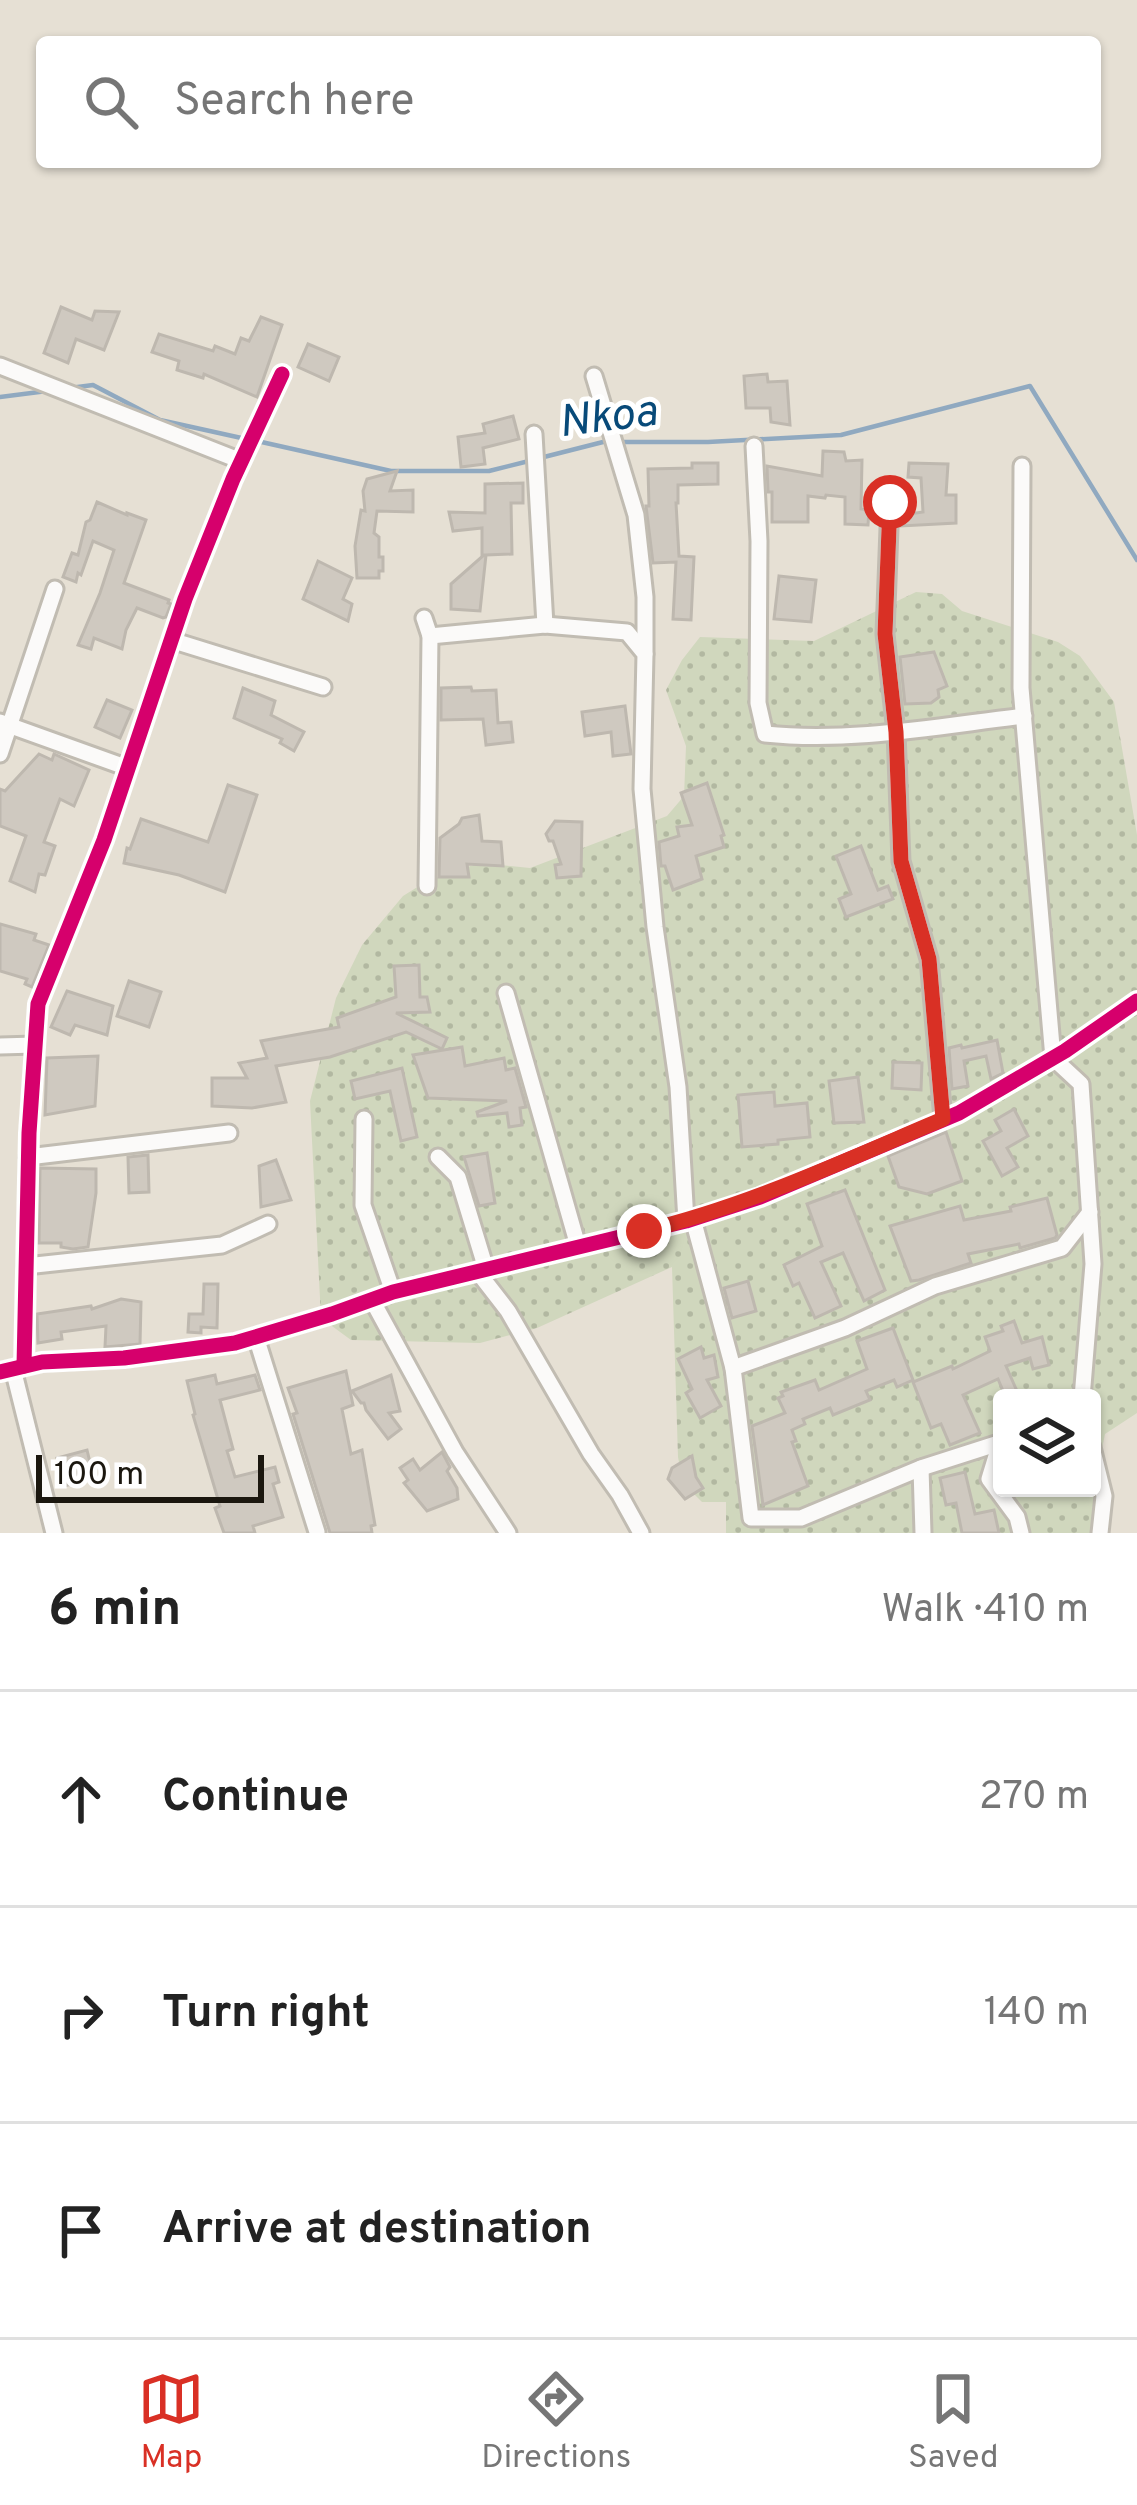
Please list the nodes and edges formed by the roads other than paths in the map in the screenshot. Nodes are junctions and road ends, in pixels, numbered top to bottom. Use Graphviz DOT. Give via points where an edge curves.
graph roads {
  1 [pos="0,366"];
  2 [pos="282,374"];
  3 [pos="595,376"];
  4 [pos="534,434"];
  5 [pos="754,446"];
  6 [pos="241,461"];
  7 [pos="1022,466"];
  8 [pos="890,502"];
  9 [pos="55,589"];
  10 [pos="424,618"];
  11 [pos="545,626"];
  12 [pos="430,636"];
  13 [pos="171,640"];
  14 [pos="645,653"];
  15 [pos="323,687"];
  16 [pos="1024,716"];
  17 [pos="5,723"];
  18 [pos="896,732"];
  19 [pos="0,754"];
  20 [pos="128,768"];
  21 [pos="427,886"];
  22 [pos="506,994"];
  23 [pos="1137,1000"];
  24 [pos="35,1045"];
  25 [pos="0,1046"];
  26 [pos="1053,1058"];
  27 [pos="364,1119"];
  28 [pos="943,1119"];
  29 [pos="229,1133"];
  30 [pos="438,1156"];
  31 [pos="28,1157"];
  32 [pos="1090,1212"];
  33 [pos="690,1220"];
  34 [pos="268,1225"];
  35 [pos="578,1246"];
  36 [pos="26,1266"];
  37 [pos="482,1270"];
  38 [pos="393,1292"];
  39 [pos="372,1300"];
  40 [pos="256,1337"];
  41 [pos="733,1368"];
  42 [pos="12,1369"];
  43 [pos="1083,1389"];
  44 [pos="993,1446"];
  45 [pos="921,1468"];
  46 [pos="1101,1484"];
  47 [pos="1002,1497"];
  48 [pos="317,1532"];
  49 [pos="54,1533"];
  50 [pos="508,1533"];
  51 [pos="641,1533"];
  52 [pos="923,1533"];
  53 [pos="1021,1533"];
  54 [pos="1100,1533"];
  1 -- 6 [label="street"];
  2 -- 6 [label="street"];
  3 -- 14 [label="street" via="636,515"];
  4 -- 11 [label="street"];
  5 -- 18 [label="street" via="765,734"];
  6 -- 13 [label="street"];
  7 -- 16 [label="street"];
  8 -- 18 [label="street" via="885,634"];
  9 -- 17 [label="street"];
  10 -- 12 [label="street"];
  11 -- 12 [label="street"];
  11 -- 14 [label="street" via="627,632"];
  12 -- 21 [label="street"];
  13 -- 15 [label="street"];
  13 -- 20 [label="street"];
  14 -- 33 [label="street" via="642,789"];
  16 -- 18 [label="street"];
  16 -- 26 [label="street"];
  17 -- 19 [label="street"];
  17 -- 20 [label="street"];
  18 -- 28 [label="street" via="901,861 929,959"];
  20 -- 24 [label="street" via="38,1004"];
  22 -- 35 [label="street"];
  23 -- 26 [label="street"];
  24 -- 25 [label="street"];
  24 -- 31 [label="street"];
  26 -- 28 [label="street"];
  26 -- 32 [label="street" via="1081,1084"];
  27 -- 38 [label="street" via="363,1205"];
  28 -- 33 [label="street"];
  29 -- 31 [label="street"];
  30 -- 37 [label="street" via="458,1177"];
  31 -- 36 [label="street"];
  32 -- 41 [label="street" via="1062,1248 935,1286"];
  32 -- 43 [label="street" via="1094,1264"];
  33 -- 35 [label="street"];
  33 -- 41 [label="street"];
  34 -- 36 [label="street" via="222,1245"];
  35 -- 37 [label="street"];
  36 -- 42 [label="street"];
  37 -- 38 [label="street"];
  37 -- 51 [label="street"];
  38 -- 39 [label="street"];
  39 -- 40 [label="street"];
  39 -- 50 [label="street"];
  40 -- 42 [label="street"];
  40 -- 48 [label="street"];
  41 -- 45 [label="street" via="751,1519 801,1518"];
  42 -- 49 [label="street"];
  44 -- 45 [label="street"];
  45 -- 52 [label="street"];
  46 -- 54 [label="street"];
  47 -- 53 [label="street"];
}
